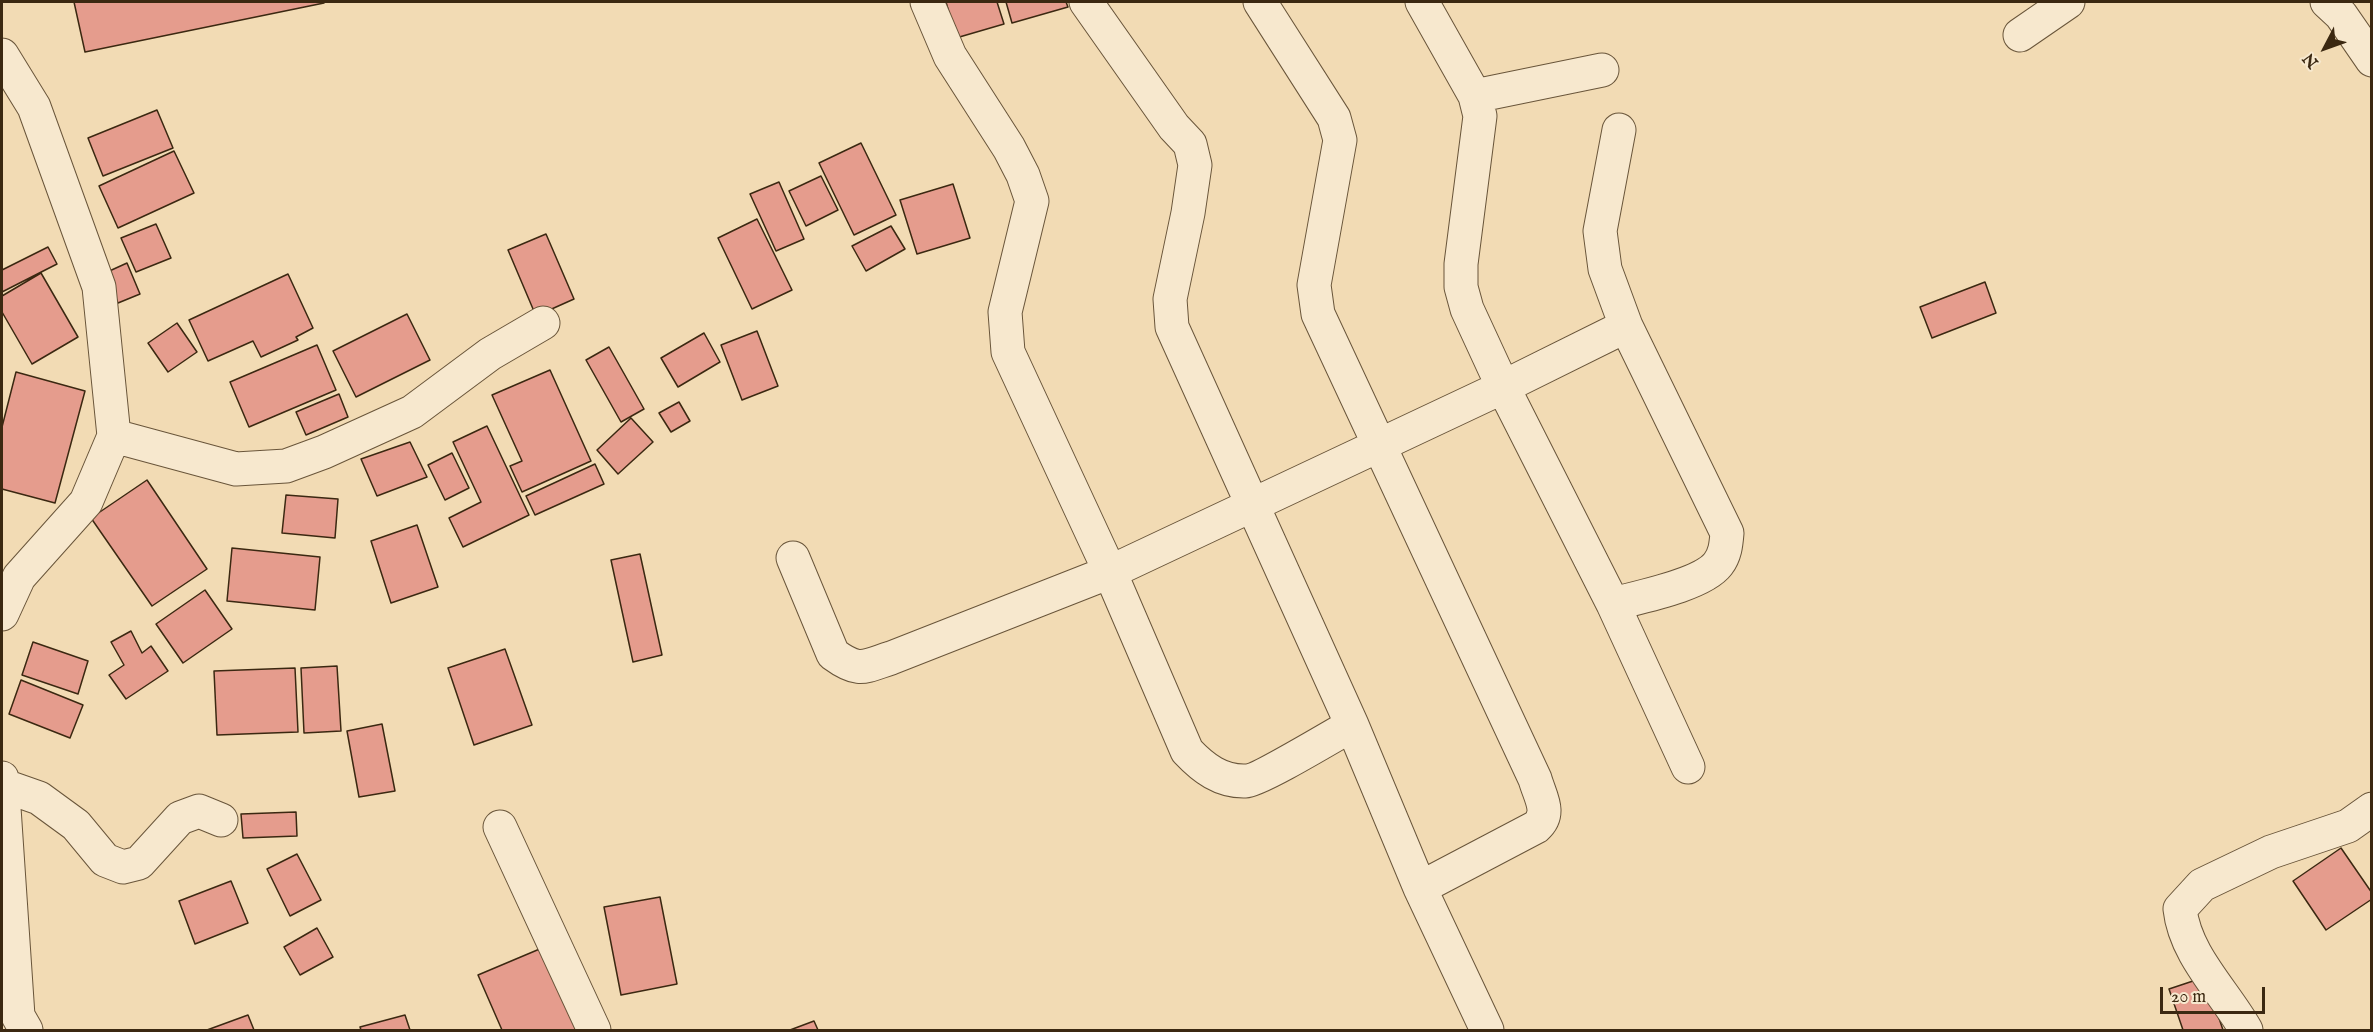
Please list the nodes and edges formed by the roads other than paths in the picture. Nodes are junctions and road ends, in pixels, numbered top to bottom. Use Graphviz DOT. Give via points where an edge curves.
graph roads {
  1 [pos="927,2"];
  2 [pos="1086,2"];
  3 [pos="1260,2"];
  4 [pos="1422,2"];
  5 [pos="2068,2"];
  6 [pos="2327,2"];
  7 [pos="2020,35"];
  8 [pos="2,55"];
  9 [pos="2372,60"];
  10 [pos="1602,70"];
  11 [pos="1475,96"];
  12 [pos="1619,130"];
  13 [pos="543,323"];
  14 [pos="1626,326"];
  15 [pos="1503,387"];
  16 [pos="114,436"];
  17 [pos="1378,446"];
  18 [pos="1252,506"];
  19 [pos="792,558"];
  20 [pos="1110,572"];
  21 [pos="1612,604"];
  22 [pos="2,614"];
  23 [pos="1352,725"];
  24 [pos="1688,767"];
  25 [pos="2,781"];
  26 [pos="2372,809"];
  27 [pos="221,820"];
  28 [pos="500,827"];
  29 [pos="1420,888"];
  30 [pos="17,1026"];
  31 [pos="594,1030"];
  32 [pos="1487,1030"];
  33 [pos="2246,1030"];
  1 -- 20 [label="street" via="950,56 1009,148 1032,201 1005,312 1008,352"];
  2 -- 18 [label="street" via="1190,144 1195,165 1170,299 1172,327"];
  3 -- 17 [label="street" via="1334,118 1340,140 1314,285 1318,314"];
  4 -- 11 [label="street"];
  5 -- 7 [label="street"];
  6 -- 9 [label="street"];
  8 -- 16 [label="street" via="34,107 99,287"];
  10 -- 11 [label="street"];
  11 -- 15 [label="street" via="1480,116 1461,287"];
  12 -- 14 [label="street" via="1600,231 1605,269"];
  13 -- 16 [label="street" via="490,354 412,412 286,465 236,469"];
  14 -- 15 [label="street"];
  14 -- 21 [label="street" via="1727,533 1725,550 1717,565 1702,579"];
  15 -- 17 [label="street"];
  15 -- 21 [label="street"];
  16 -- 22 [label="street" via="86,502 19,577"];
  17 -- 18 [label="street"];
  17 -- 29 [label="street" via="1534,779 1545,814 1536,827"];
  18 -- 20 [label="street"];
  18 -- 23 [label="street"];
  19 -- 20 [label="street" via="833,654 860,668"];
  20 -- 23 [label="street" via="1186,751 1200,765 1216,775 1249,782"];
  21 -- 24 [label="street"];
  23 -- 29 [label="street"];
  25 -- 27 [label="street" via="39,798 76,825 105,860 123,867 139,863 180,818 199,811"];
  25 -- 30 [label="street"];
  26 -- 33 [label="street" via="2348,826 2271,852 2202,885 2180,909 2182,927 2198,959"];
  28 -- 31 [label="street"];
  29 -- 32 [label="street"];
}
